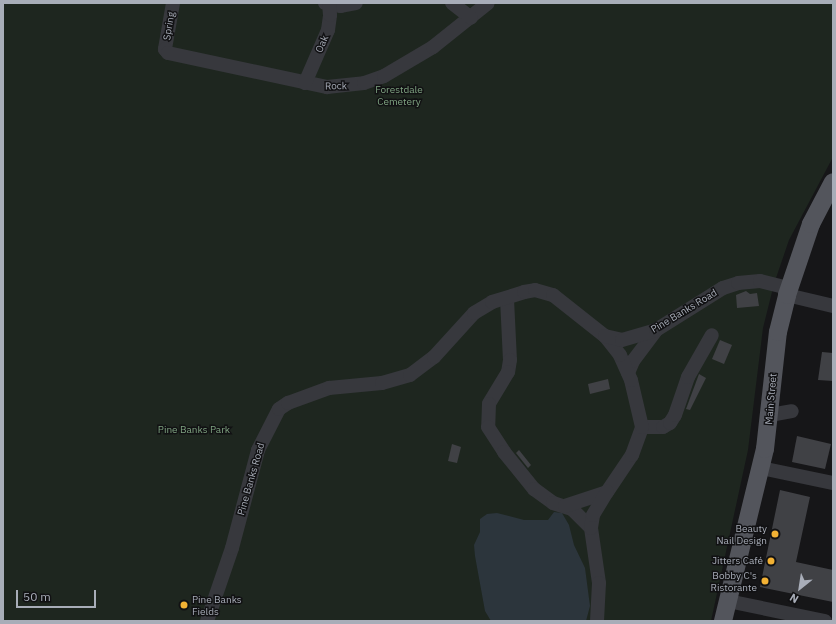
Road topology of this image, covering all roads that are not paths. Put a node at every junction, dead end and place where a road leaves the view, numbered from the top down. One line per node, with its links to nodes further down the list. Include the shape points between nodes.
1 (173, 3): 7 (street, Spring)
2 (356, 3): 5 (street, via 341,6)
3 (452, 3): 6 (street)
4 (488, 3): 6 (street, Rock)
5 (327, 4): 8 (street, Oak, via 328,30)
6 (471, 18): 8 (street, Rock, via 433,47 384,76 347,86 327,87)
7 (165, 49): 8 (street, Rock, via 175,56 229,64)
8 (304, 83)
9 (833, 182): 10 (main road, Main Street, via 812,224)
10 (788, 292): 12 (street, Pine Banks Road); 13 (street, Pine Banks Road, via 760,281 723,288); 18 (main road, Main Street, via 778,332)
11 (507, 299): 15 (street, Pine Banks Road, via 535,290 553,295); 23 (street, via 510,360 508,372 487,411 488,427 504,452 534,489 554,503); 26 (street, Pine Banks Road, via 492,302 474,313 434,357 410,375 382,383 328,388 307,394 279,409 258,450 232,548)
12 (833, 306)
13 (656, 330): 15 (street, Pine Banks Road, via 622,340); 16 (street, via 632,361)
14 (712, 335): 19 (street, via 688,377 670,423 663,427)
15 (605, 336): 16 (street, via 620,355)
16 (628, 373): 19 (street)
17 (792, 411): 18 (street)
18 (770, 414): 20 (main road, Main Street)
19 (642, 427): 22 (street, via 630,460)
20 (761, 468): 21 (street); 25 (main road, Main Street)
21 (833, 483)
22 (607, 492): 23 (street); 24 (street, via 593,515)
23 (565, 506): 24 (street, via 579,515)
24 (591, 528): 27 (street, via 599,583)
25 (728, 601): 28 (main road, Main Street); 29 (street)
26 (207, 621)
27 (597, 621)
28 (723, 621)
29 (825, 621)

